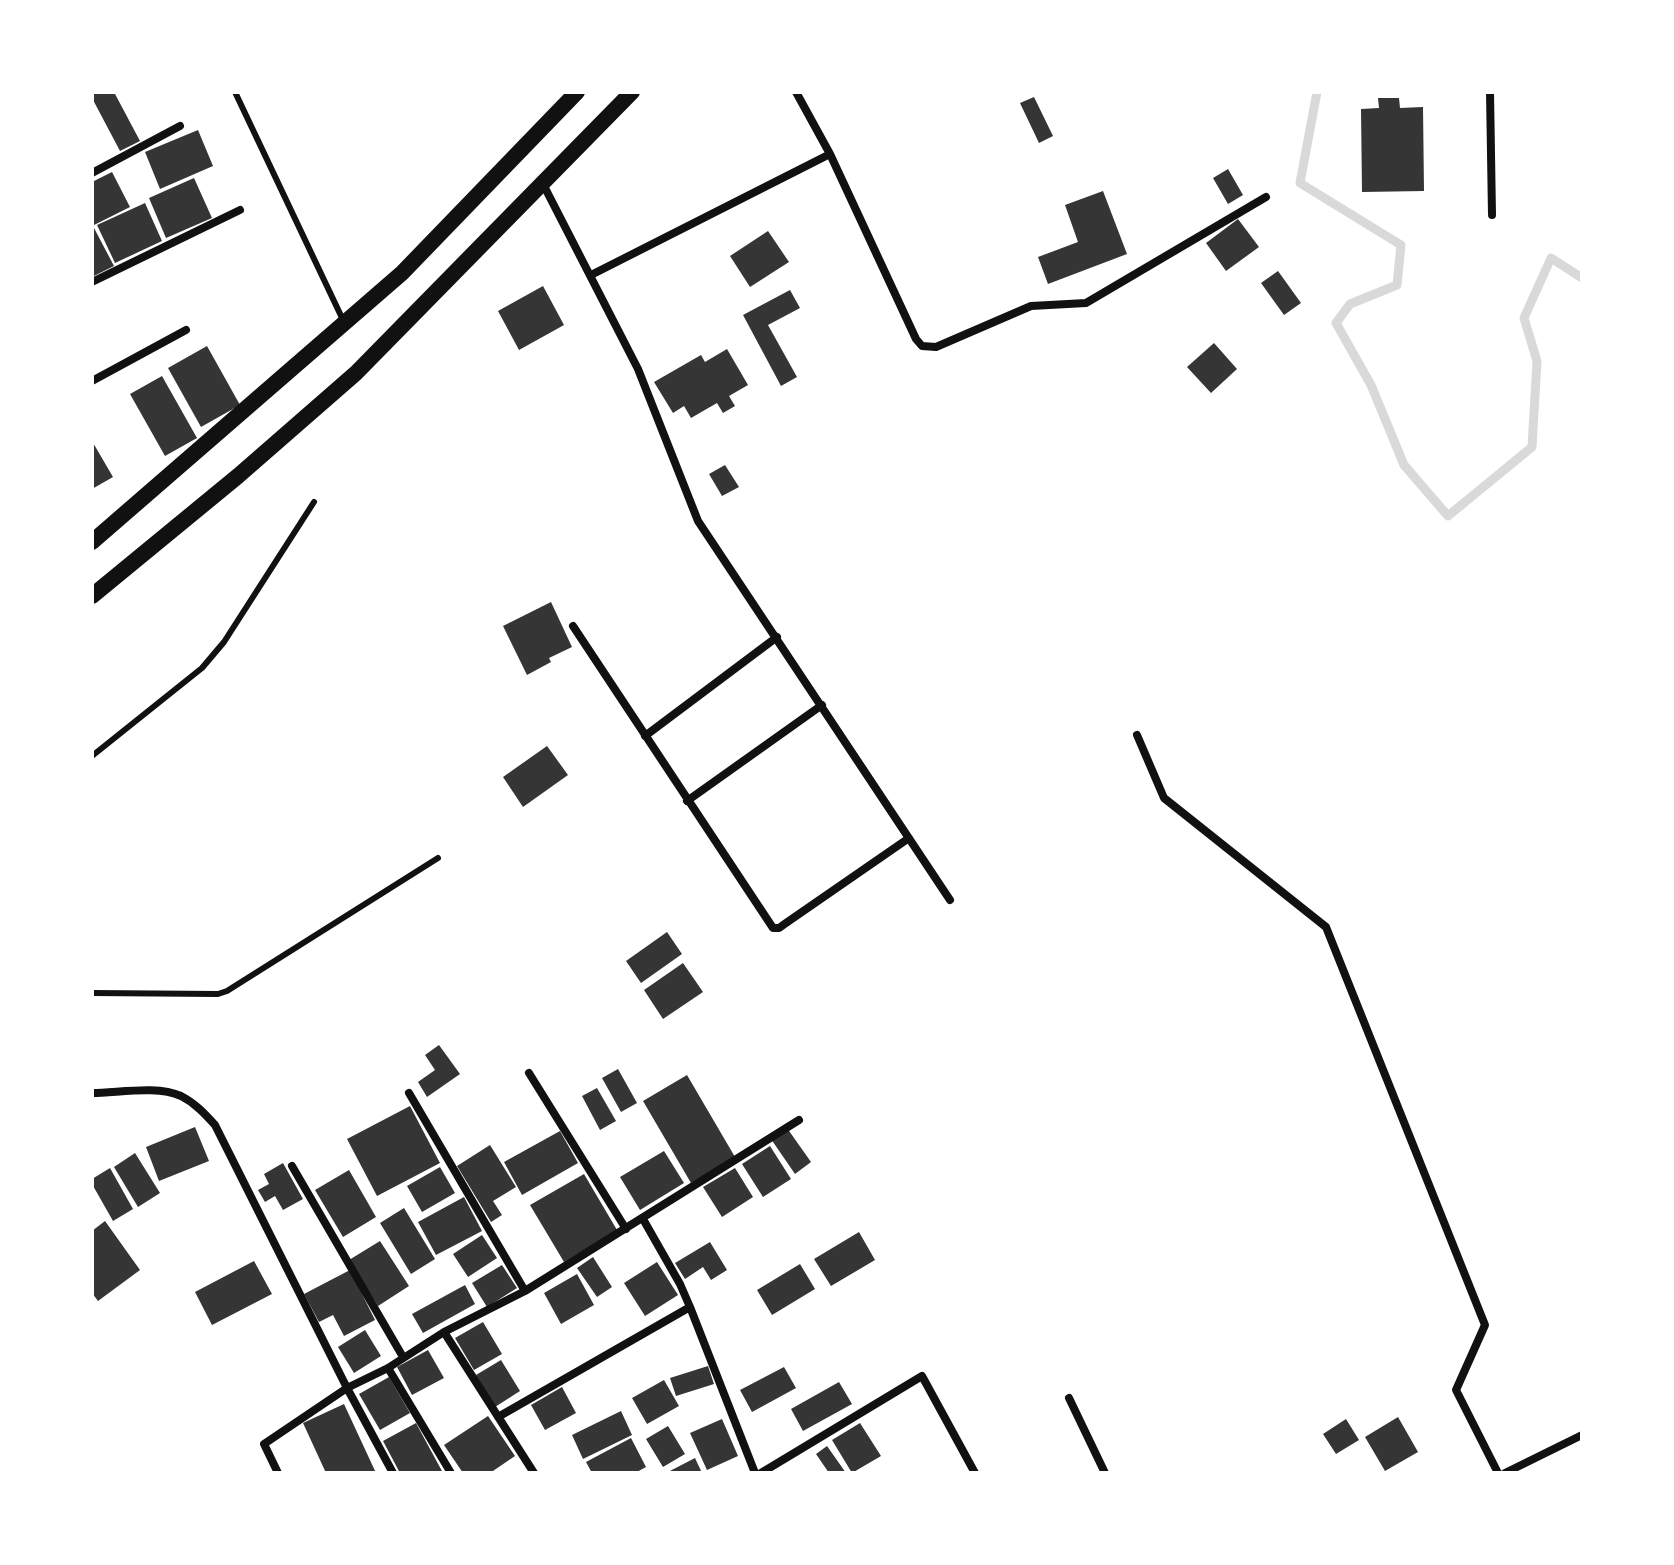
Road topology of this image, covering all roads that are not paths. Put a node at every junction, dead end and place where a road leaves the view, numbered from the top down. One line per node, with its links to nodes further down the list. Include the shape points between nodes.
1 (235, 92): 15 (lane)
2 (577, 92): 15 (main road, via 402,273)
3 (632, 92): 9 (main road)
4 (796, 92): 7 (street)
5 (1490, 92): 12 (street)
6 (180, 126): 8 (street)
7 (830, 154): 10 (street, via 916,339 928,348 1031,306 1086,303); 13 (street)
8 (92, 173)
9 (543, 184): 13 (street); 20 (main road, via 356,373)
10 (1266, 197)
11 (240, 210): 14 (street)
12 (1492, 215)
13 (591, 275): 22 (street, via 638,369 698,521)
14 (92, 282)
15 (345, 324): 19 (main road)
16 (186, 330): 17 (street)
17 (92, 381)
18 (314, 502): 26 (lane, via 202,668)
19 (92, 542)
20 (92, 596)
21 (573, 626): 25 (street)
22 (777, 637): 23 (street); 25 (street)
23 (822, 705): 27 (street); 28 (street)
24 (1137, 735): 56 (street, via 1164,798 1326,927 1485,1325 1456,1390)
25 (645, 736): 27 (street)
26 (92, 756)
27 (687, 801): 28 (street, via 773,928)
28 (909, 838): 30 (street)
29 (438, 858): 31 (lane, via 227,991)
30 (950, 900)
31 (92, 993)
32 (529, 1073): 38 (street)
33 (92, 1093): 44 (street, via 179,1095 215,1125)
34 (409, 1093): 39 (street)
35 (799, 1120): 37 (street)
36 (292, 1166): 42 (street)
37 (643, 1219): 38 (street); 40 (street)
38 (626, 1229): 39 (street)
39 (525, 1291): 41 (street)
40 (690, 1307): 46 (street); 52 (street)
41 (444, 1332): 42 (street); 46 (street)
42 (403, 1357): 43 (street)
43 (388, 1368): 44 (street); 50 (street)
44 (347, 1388): 48 (street, via 264,1444); 49 (street)
45 (1069, 1398): 55 (street)
46 (498, 1417): 51 (street)
47 (1582, 1435): 57 (street)
48 (278, 1473)
49 (393, 1473)
50 (451, 1473)
51 (534, 1473)
52 (755, 1473)
53 (761, 1473): 54 (street, via 922,1376)
54 (975, 1473)
55 (1105, 1473)
56 (1498, 1473)
57 (1505, 1473)

